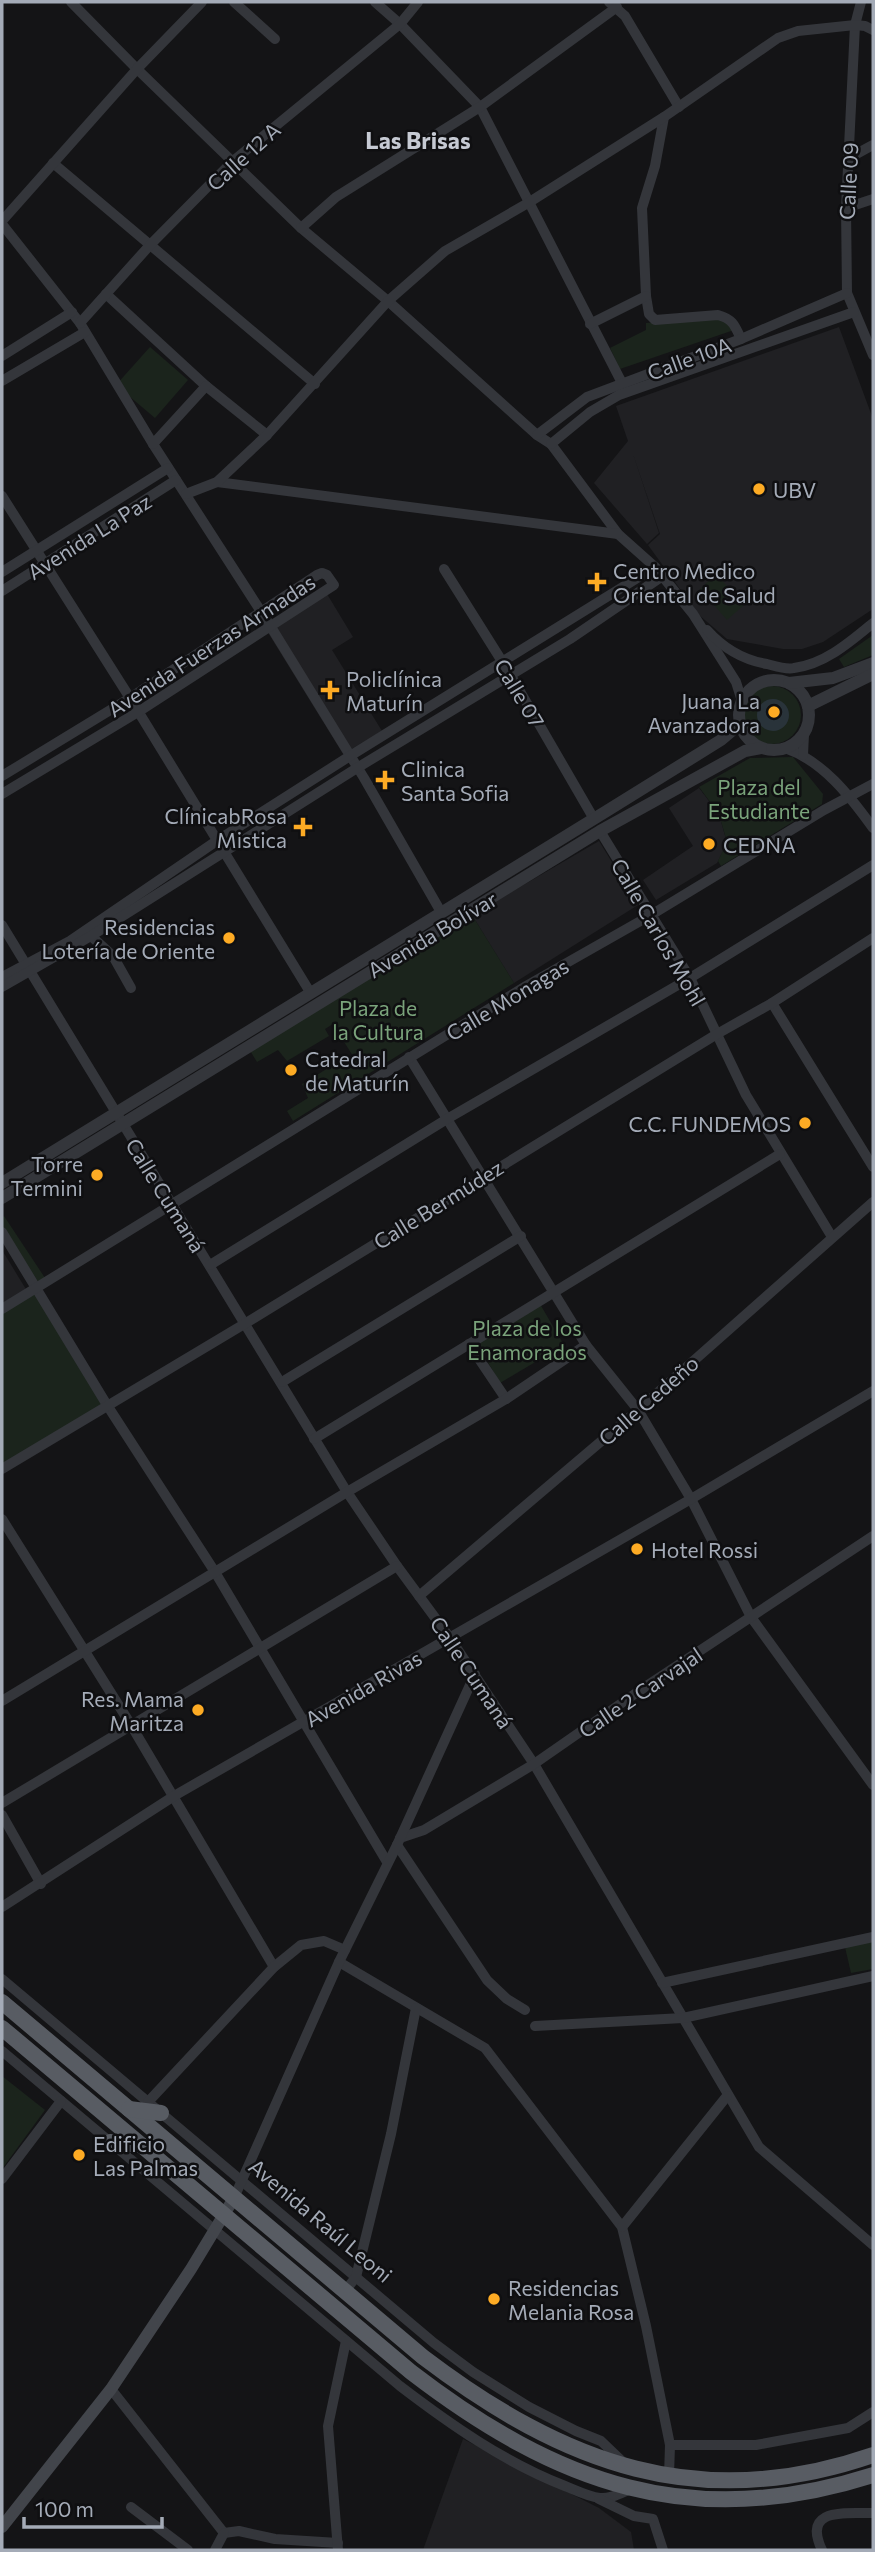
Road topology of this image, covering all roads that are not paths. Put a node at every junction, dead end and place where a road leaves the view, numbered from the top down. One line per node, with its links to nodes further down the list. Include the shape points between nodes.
1 (71, 2): 12 (street)
2 (202, 2): 12 (street)
3 (234, 2): 11 (street)
4 (375, 2): 8 (street)
5 (418, 2): 8 (street, Calle 12 A)
6 (860, 2): 9 (street, Calle 09)
7 (613, 4): 13 (street); 14 (street, via 633,28)
8 (400, 24): 13 (street); 18 (street, Calle 12 A)
9 (855, 25): 10 (street); 14 (street, via 797,31 778,38); 17 (street, Calle 09)
10 (873, 30)
11 (275, 39)
12 (136, 69): 18 (street); 19 (street)
13 (480, 107): 21 (street); 24 (street, via 349,188)
14 (680, 107): 15 (street)
15 (664, 117): 21 (street); 28 (street, via 642,208)
16 (873, 145): 17 (street)
17 (849, 158): 22 (street, Calle 09)
18 (233, 161): 24 (street); 25 (street, Calle 12 A)
19 (53, 163): 23 (street); 25 (street)
20 (873, 199): 22 (street)
21 (528, 203): 29 (street, via 445,250); 32 (street)
22 (846, 208): 26 (street, Calle 09)
23 (2, 223): 30 (street)
24 (301, 228): 29 (street)
25 (150, 245): 27 (street, Calle 12 A); 39 (street)
26 (847, 293): 31 (street, Calle 09); 34 (street, Calle 10A)
27 (106, 294): 33 (street, Calle 12 A); 40 (street)
28 (646, 296): 32 (street); 34 (street, via 652,318 718,315 733,322)
29 (388, 301): 39 (street); 42 (street)
30 (72, 312): 33 (street); 36 (street)
31 (854, 312): 35 (street, Calle 09); 44 (street, Calle 10A, via 619,396 590,412)
32 (590, 324): 38 (street)
33 (83, 328): 37 (street, Calle 12 A); 43 (street)
34 (741, 339): 38 (street, Calle 10A)
35 (873, 355)
36 (2, 356)
37 (2, 381)
38 (622, 383): 42 (street, Calle 10A, via 587,397)
39 (315, 384): 41 (street)
40 (206, 386): 41 (street); 43 (street)
41 (267, 435): 47 (street)
42 (537, 435): 44 (street)
43 (153, 444): 45 (street)
44 (551, 444): 50 (street)
45 (168, 467): 46 (street); 51 (street, Avenida La Paz)
46 (176, 480): 48 (street); 52 (street, Avenida La Paz)
47 (217, 482): 48 (street); 50 (street)
48 (186, 494): 58 (street)
49 (2, 496): 51 (street)
50 (618, 534): 53 (street)
51 (35, 551): 52 (street); 55 (street, Avenida La Paz)
52 (44, 565): 57 (street, Avenida La Paz); 67 (street)
53 (655, 567): 56 (street); 62 (street)
54 (444, 569): 62 (street, Calle 07)
55 (2, 572)
56 (661, 577): 59 (street); 64 (street)
57 (2, 591)
58 (261, 612): 61 (street); 61 (street, Avenida Fuerzas Armadas, via 322,573 334,585); 67 (street, Avenida Fuerzas Armadas)
59 (693, 614): 60 (street, via 733,653 752,662 793,669 825,658); 68 (street, via 736,682)
60 (873, 623)
61 (271, 627): 70 (street, Avenida Fuerzas Armadas); 76 (street)
62 (503, 663): 64 (street, Calle 07); 76 (street)
63 (873, 663): 66 (street, via 833,678)
64 (510, 674): 77 (street); 82 (street, Calle 07)
65 (873, 674): 69 (street)
66 (789, 683): 68 (street, via 767,681); 69 (street)
67 (130, 698): 70 (street); 78 (street, Avenida Fuerzas Armadas)
68 (742, 701): 71 (street)
69 (808, 706): 72 (street)
70 (138, 712): 80 (street, Avenida Fuerzas Armadas); 85 (street)
71 (740, 724): 73 (street); 82 (street, Avenida Bolívar)
72 (804, 734): 74 (street); 75 (street)
73 (761, 748): 74 (street); 84 (street, Avenida Bolívar, via 745,751)
74 (785, 748): 75 (street)
75 (803, 755): 81 (street)
76 (350, 756): 77 (street); 85 (street)
77 (357, 768): 86 (street); 88 (street)
78 (2, 776)
79 (873, 784): 81 (street, Calle Monagas)
80 (2, 794)
81 (850, 796): 83 (street); 89 (street, Calle Monagas)
82 (594, 819): 88 (street, Avenida Bolívar)
83 (873, 828)
84 (600, 831): 89 (street, Calle Carlos Mohl); 102 (street, Avenida Bolívar)
85 (218, 840): 86 (street); 93 (street)
86 (225, 852): 91 (street); 98 (street)
87 (873, 865): 95 (street)
88 (441, 912): 98 (street, Avenida Bolívar)
89 (651, 915): 95 (street, Calle Carlos Mohl); 101 (street, Calle Monagas)
90 (2, 925): 93 (street, Calle Cumaná)
91 (91, 936): 93 (street); 97 (street, via 113,956)
92 (873, 938): 99 (street, Calle Bermúdez)
93 (28, 967): 94 (street); 96 (street); 102 (street, Calle Cumaná)
94 (2, 976)
95 (690, 978): 100 (street, Calle Carlos Mohl); 103 (street)
96 (2, 987)
97 (131, 988)
98 (310, 992): 102 (street, Avenida Bolívar)
99 (772, 1003): 100 (street, Calle Bermúdez); 105 (street)
100 (717, 1034): 104 (street, Calle Carlos Mohl); 106 (street, Calle Bermúdez)
101 (409, 1057): 103 (street); 110 (street, Calle Monagas)
102 (118, 1119): 107 (street, Avenida Bolívar); 108 (street, Avenida Bolívar); 110 (street, Calle Cumaná)
103 (447, 1119): 106 (street); 114 (street)
104 (780, 1154): 113 (street, Calle Carlos Mohl); 116 (street)
105 (873, 1167)
106 (483, 1177): 112 (street); 118 (street, Calle Bermúdez)
107 (2, 1183)
108 (2, 1198)
109 (873, 1202): 113 (street, Calle Cedeño)
110 (172, 1204): 114 (street, Calle Cumaná); 115 (street, Calle Monagas)
111 (2, 1232): 115 (street)
112 (521, 1236): 116 (street); 121 (street)
113 (832, 1237): 125 (street, Calle Cedeño)
114 (210, 1265): 118 (street, Calle Cumaná)
115 (37, 1287): 117 (street, Calle Monagas); 124 (street)
116 (553, 1292): 119 (street); 120 (street)
117 (2, 1309)
118 (246, 1323): 121 (street, Calle Cumaná); 124 (street, Calle Bermúdez)
119 (469, 1344): 123 (street); 126 (street)
120 (586, 1345): 123 (street); 125 (street)
121 (282, 1382): 126 (street, Calle Cumaná)
122 (873, 1391): 129 (street, Avenida Rivas)
123 (506, 1399): 128 (street)
124 (107, 1405): 127 (street, Calle Bermúdez); 133 (street)
125 (638, 1410): 129 (street); 134 (street, Calle Cedeño)
126 (314, 1439): 128 (street, Calle Cumaná)
127 (2, 1469)
128 (347, 1492): 132 (street, Calle Cumaná); 133 (street)
129 (691, 1499): 135 (street); 136 (street, Avenida Rivas)
130 (2, 1519): 138 (street)
131 (873, 1536): 135 (street, Calle 2 Carvajal)
132 (397, 1566): 134 (street, Calle Cumaná); 137 (street)
133 (215, 1572): 137 (street); 138 (street)
134 (419, 1596): 136 (street, Calle Cumaná)
135 (751, 1618): 143 (street, Calle 2 Carvajal); 144 (street)
136 (450, 1637): 139 (street, Calle Cumaná); 141 (street, Avenida Rivas)
137 (260, 1647): 141 (street); 142 (street)
138 (83, 1650): 140 (street); 142 (street)
139 (475, 1674): 143 (street, Calle Cumaná); 148 (street)
140 (2, 1701)
141 (306, 1722): 145 (street, Avenida Rivas); 149 (street)
142 (131, 1725): 145 (street); 146 (street)
143 (534, 1764): 148 (street, Calle 2 Carvajal); 158 (street, Calle Cumaná)
144 (873, 1785)
145 (174, 1796): 150 (street, Avenida Rivas); 155 (street)
146 (2, 1803)
147 (2, 1815): 150 (street)
148 (398, 1842): 149 (street); 161 (street, via 487,1980)
149 (387, 1862): 153 (street)
150 (41, 1884): 151 (street, Avenida Rivas)
151 (2, 1907)
152 (873, 1937): 158 (street)
153 (345, 1950): 154 (street); 155 (street, via 324,1941 301,1945)
154 (339, 1962): 160 (street); 174 (street)
155 (274, 1967): 168 (street)
156 (873, 1976): 162 (street)
157 (2, 1979): 168 (street, Avenida Raúl Leoni)
158 (662, 1983): 162 (street, Calle Cumaná)
159 (2, 2002): 169 (highway, Avenida Raúl Leoni)
160 (416, 2007): 177 (street, via 485,2048); 180 (street)
161 (525, 2010)
162 (683, 2018): 163 (street); 166 (street, Calle Cumaná)
163 (536, 2026)
164 (2, 2028): 172 (highway)
165 (2, 2051): 167 (street)
166 (727, 2096): 177 (street); 179 (street, Calle Cumaná, via 759,2147)
167 (61, 2101): 171 (street); 173 (street)
168 (148, 2102): 170 (street, Avenida Raúl Leoni)
169 (128, 2109): 170 (highway); 175 (highway, Avenida Raúl Leoni)
170 (162, 2113): 174 (street, Avenida Raúl Leoni)
171 (110, 2142): 172 (highway); 178 (street)
172 (141, 2145): 176 (highway)
173 (2, 2179)
174 (242, 2181): 175 (street); 180 (street, Avenida Raúl Leoni)
175 (234, 2198): 176 (main road); 181 (highway, Avenida Raúl Leoni)
176 (225, 2215): 178 (main road); 190 (highway, via 456,2406 538,2455)
177 (622, 2227): 185 (street)
178 (215, 2231): 182 (street); 183 (main road)
179 (873, 2245)
180 (356, 2277): 181 (street); 187 (street, Avenida Raúl Leoni, via 473,2372 546,2417 601,2441)
181 (345, 2291): 187 (highway, Avenida Raúl Leoni, via 423,2357 489,2404 558,2442)
182 (346, 2341): 191 (street, via 469,2435 530,2471); 196 (street, via 328,2426)
183 (111, 2389): 194 (main road); 195 (street)
184 (873, 2412): 185 (street, via 848,2428 756,2445)
185 (670, 2445): 189 (street)
186 (873, 2455): 189 (highway, Avenida Raúl Leoni, via 772,2479)
187 (628, 2468): 189 (highway, Avenida Raúl Leoni)
188 (873, 2475): 190 (highway, via 774,2499 700,2498)
189 (669, 2476)
190 (631, 2488): 191 (street)
191 (598, 2498): 199 (street, via 634,2516 653,2519)
192 (131, 2507): 197 (street)
193 (873, 2513): 200 (street, via 826,2516 817,2530)
194 (2, 2527)
195 (224, 2533): 196 (street, via 239,2531); 198 (street)
196 (338, 2547)
197 (188, 2550)
198 (215, 2550)
199 (663, 2550)
200 (822, 2550)

